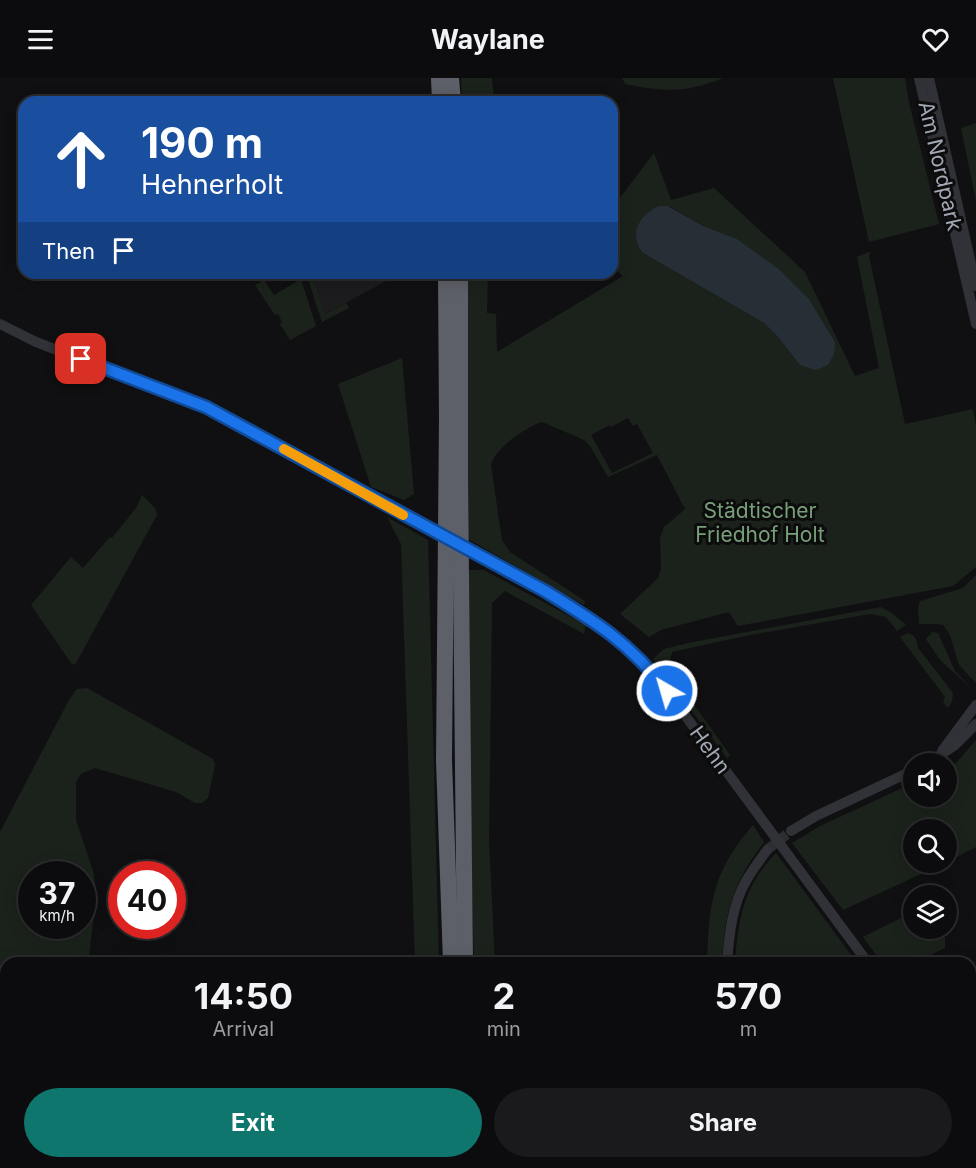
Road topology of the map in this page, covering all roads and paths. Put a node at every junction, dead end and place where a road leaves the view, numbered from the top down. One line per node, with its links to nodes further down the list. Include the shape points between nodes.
1 (439, 78): 5 (highway)
2 (452, 78): 6 (highway)
3 (919, 78): 11 (street, Am Nordpark)
4 (929, 78): 9 (street, Am Nordpark)
5 (440, 96)
6 (453, 96)
7 (446, 279): 19 (highway, via 444,760)
8 (460, 279): 20 (highway)
9 (976, 286)
10 (0, 324): 22 (street, Hehn, bridge, via 36,342 206,407 594,620 642,660 667,691)
11 (976, 324)
12 (976, 705): 14 (street)
13 (976, 724): 15 (street)
14 (941, 753)
15 (944, 753)
16 (903, 775): 17 (street)
17 (791, 831)
18 (767, 850): 21 (street, via 744,883 735,908)
19 (451, 957)
20 (465, 957)
21 (728, 957)
22 (864, 957)

